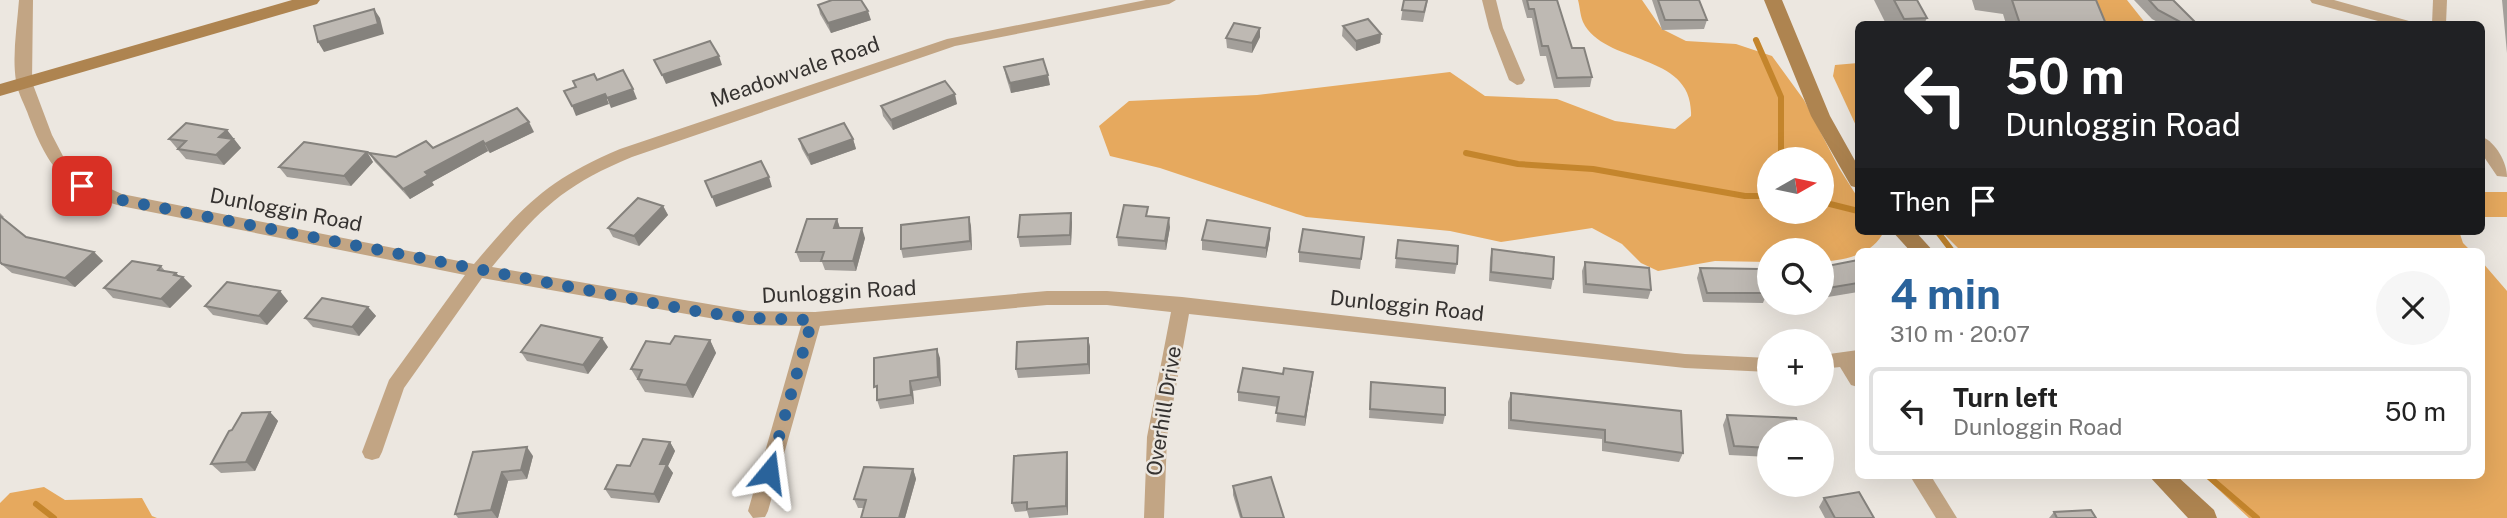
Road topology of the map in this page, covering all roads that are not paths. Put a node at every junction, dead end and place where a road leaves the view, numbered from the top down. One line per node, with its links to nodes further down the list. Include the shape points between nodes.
1 (26, 0): 11 (street, Dunloggin Road)
2 (311, 0): 11 (main road)
3 (1169, 0): 18 (street, Meadowvale Road, via 941,45 626,153 582,171 537,202)
4 (1489, 0): 10 (street)
5 (1773, 0): 15 (main road, via 1821,114)
6 (2317, 0): 8 (street)
7 (2440, 0): 9 (street)
8 (2393, 21)
9 (2439, 21)
10 (1517, 80)
11 (24, 83): 12 (main road); 18 (street, Dunloggin Road, via 58,163 89,191)
12 (0, 90)
13 (2485, 147): 14 (street)
14 (2503, 172)
15 (1855, 177)
16 (1906, 235): 17 (main road)
17 (1920, 248)
18 (478, 271): 20 (street, Dunloggin Road, via 700,312); 24 (street, Meadowvale Road, via 396,385)
19 (1182, 304): 20 (street, Dunloggin Road, via 1047,298); 23 (street, Dunloggin Road, via 1685,361); 28 (street, Overhill Drive, via 1154,456)
20 (812, 320): 27 (street)
21 (1852, 359): 22 (street)
22 (1834, 361)
23 (1757, 364)
24 (372, 452)
25 (1922, 479): 29 (street)
26 (2164, 479): 30 (main road)
27 (758, 511)
28 (1154, 518)
29 (1947, 518)
30 (2205, 518)

